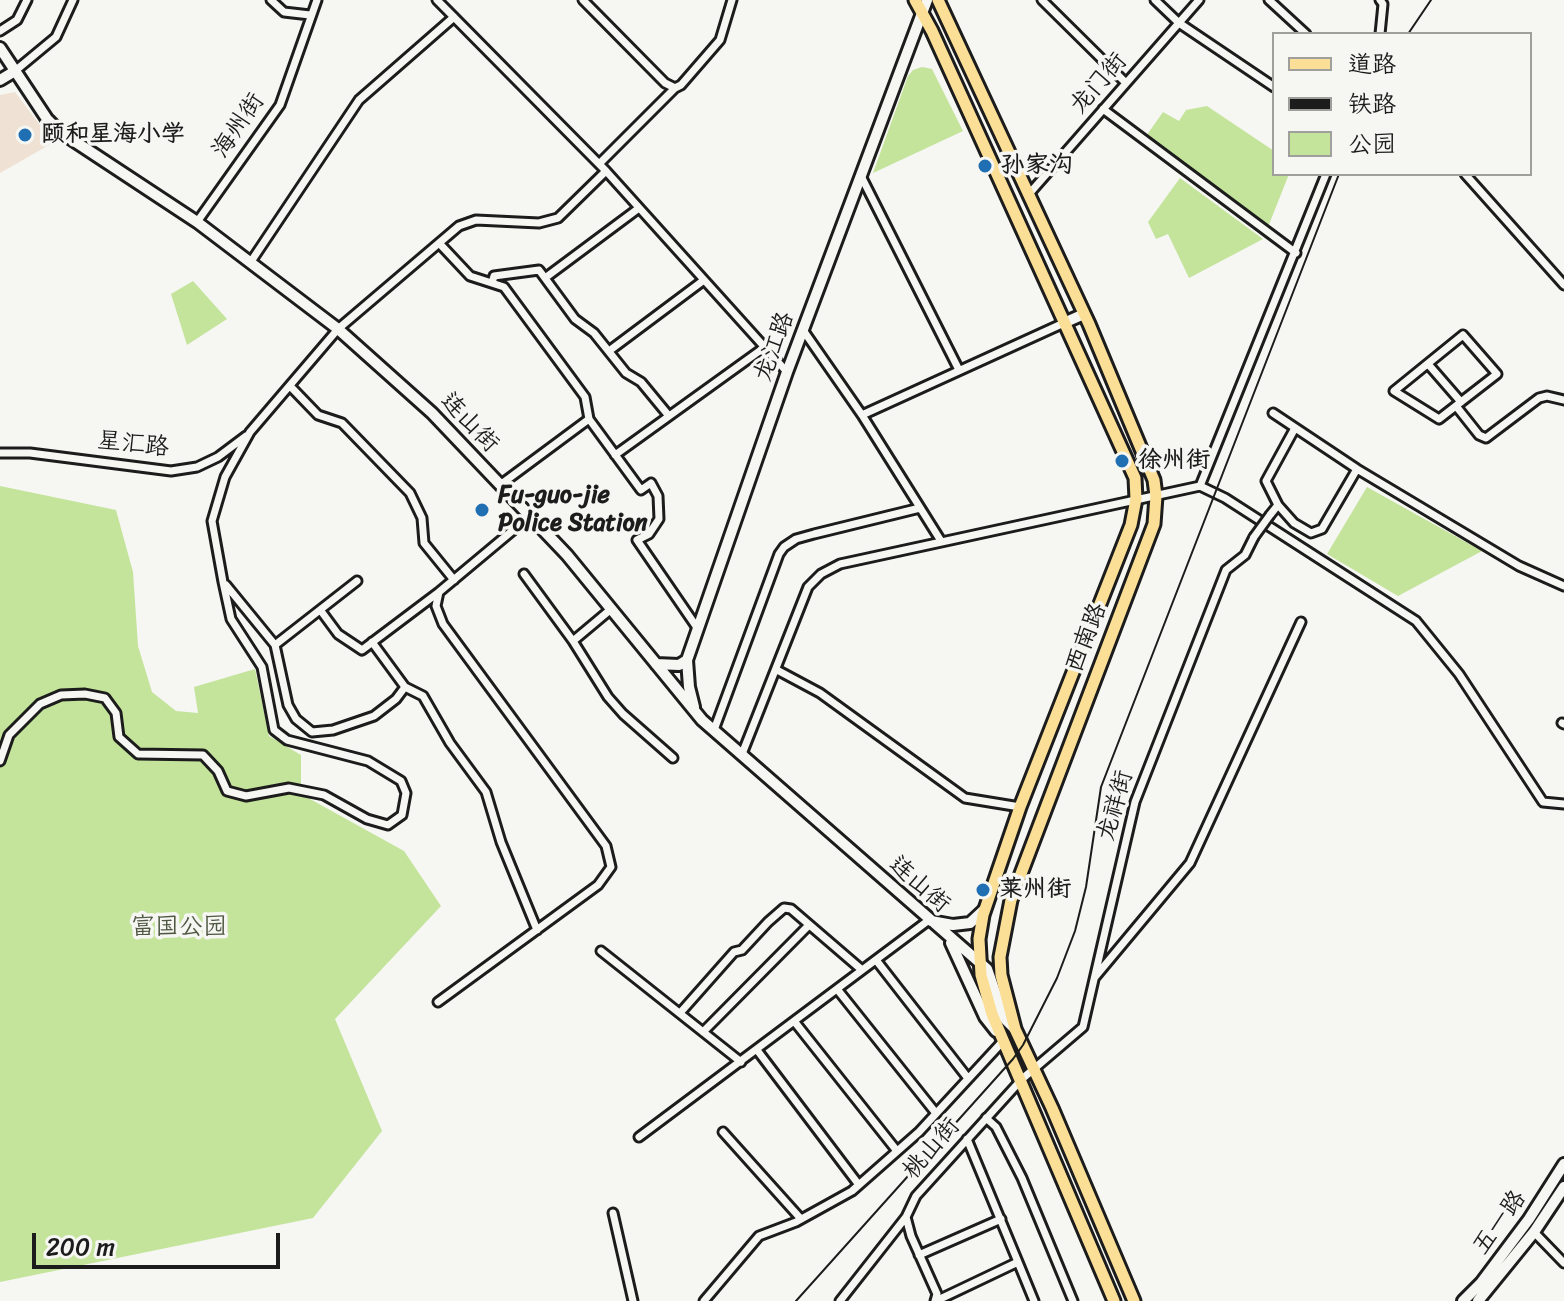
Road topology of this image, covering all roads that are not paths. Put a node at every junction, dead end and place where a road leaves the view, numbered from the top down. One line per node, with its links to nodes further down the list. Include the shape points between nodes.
1 (27, 0): 20 (street, via 17,20)
2 (73, 0): 24 (street, via 56,37)
3 (271, 0): 17 (street, via 284,12)
4 (317, 0): 38 (street, 海州街, via 280,105)
5 (437, 0): 18 (street)
6 (583, 0): 28 (street)
7 (732, 0): 28 (street, via 720,40)
8 (915, 0): 16 (main road)
9 (927, 0): 16 (street, 龙江路)
10 (938, 0): 35 (main road, 西南路)
11 (1042, 0): 26 (street)
12 (1155, 0): 19 (street)
13 (1199, 0): 19 (street, 龙门街)
14 (1269, 0): 21 (street)
15 (1380, 0): 22 (street)
16 (922, 13): 32 (street, 龙江路); 36 (main road)
17 (310, 15)
18 (454, 17): 30 (street); 41 (street, via 359,100)
19 (1179, 23): 26 (street, 龙门街); 27 (street)
20 (0, 31)
21 (1304, 32)
22 (1380, 32)
23 (0, 48): 24 (street, 连山街)
24 (15, 71): 25 (street); 38 (street, 连山街, via 59,131)
25 (0, 80)
26 (1126, 83): 29 (street, 龙门街)
27 (1272, 86)
28 (675, 88): 30 (street)
29 (1103, 109): 35 (street, 龙门街); 40 (street)
30 (599, 164): 31 (street)
31 (606, 171): 37 (street); 39 (street, via 558,218 539,223 476,220)
32 (860, 175): 49 (street, 龙江路); 53 (street)
33 (1325, 176): 40 (street)
34 (1467, 176): 45 (street)
35 (1030, 197): 36 (street); 46 (main road, 西南路)
36 (1013, 207): 47 (main road)
37 (639, 208): 42 (street); 43 (street)
38 (197, 222): 41 (street, 连山街)
39 (439, 243): 44 (street, via 470,276); 48 (street)
40 (1296, 253): 68 (street)
41 (250, 263): 48 (street, 连山街)
42 (545, 278): 44 (street, via 539,270 494,276); 51 (street, via 575,319)
43 (704, 280): 50 (street); 51 (street)
44 (492, 283): 61 (street, via 504,287 585,397)
45 (1564, 285)
46 (1084, 314): 47 (street); 69 (main road, 西南路, via 1154,480)
47 (1066, 322): 53 (street); 70 (main road, via 1135,478)
48 (338, 329): 55 (street); 67 (street, 连山街, via 432,413)
49 (803, 330): 54 (street, 龙江路); 59 (street)
50 (765, 347): 54 (street); 60 (street)
51 (609, 351): 60 (street)
52 (1428, 364): 57 (street); 57 (street, via 1394,391 1439,419); 57 (street, via 1463,335 1497,374)
53 (959, 370): 59 (street)
54 (787, 372): 84 (street, 龙江路)
55 (290, 386): 63 (street); 76 (street, via 318,415 342,423 410,493 422,518 424,543)
56 (1564, 400): 57 (street, via 1539,398 1486,438)
57 (1458, 404)
58 (1273, 413): 62 (street)
59 (862, 415): 72 (street)
60 (669, 416): 65 (street)
61 (589, 419): 65 (street); 67 (street)
62 (1295, 428): 66 (street); 71 (street, via 1266,481)
63 (250, 432): 64 (street, 星汇路, via 218,457 171,471); 78 (street, via 225,477 212,521)
64 (0, 453)
65 (615, 455): 84 (street, via 641,490 651,483 658,496 655,529 637,540)
66 (1357, 469): 71 (street, via 1322,529 1311,533); 79 (street, via 1519,566)
67 (500, 485): 73 (street, 连山街)
68 (1200, 486): 69 (street); 97 (street, via 1416,621 1459,674 1543,802)
69 (1156, 496): 70 (street); 113 (main road, 西南路, via 1154,524 1011,900 1000,957)
70 (1136, 499): 74 (street); 98 (main road, via 1131,525)
71 (1278, 505): 108 (street, 龙祥街, bridge, via 1245,555 1226,570 1135,802)
72 (920, 508): 74 (street); 93 (street, via 796,539 784,547)
73 (530, 516): 76 (street); 81 (street, 连山街)
74 (941, 541): 90 (street, via 840,564 821,574 808,587)
75 (524, 574): 85 (street)
76 (454, 580): 80 (street)
77 (357, 581): 82 (street)
78 (223, 582): 87 (street); 96 (street, via 231,619 262,667 274,730 287,740 368,761 401,781 406,793 402,815 388,825 324,795 289,788 246,796 227,791 203,755 138,754 119,737 116,713 105,698 85,694 61,695 40,704 9,735)
79 (1564, 586)
80 (439, 592): 86 (street); 102 (street, via 436,606 443,624 606,846 611,867 598,885)
81 (610, 610): 85 (street); 89 (street, 连山街)
82 (321, 611): 86 (street, via 338,634 362,650); 87 (street)
83 (1301, 622): 108 (street, via 1190,863)
84 (698, 629): 88 (street, 龙江路)
85 (573, 641): 95 (street, via 608,697)
86 (372, 642): 91 (street)
87 (275, 645): 91 (street, via 288,705 312,732 374,716)
88 (687, 660): 89 (street); 92 (street, 龙江路)
89 (656, 664): 92 (street, 连山街)
90 (777, 670): 94 (street); 98 (street, via 820,693 965,798)
91 (405, 687): 102 (street, via 423,696 486,792)
92 (696, 713): 93 (street, 连山街)
93 (714, 730): 94 (street, 连山街)
94 (742, 754): 100 (street, 连山街)
95 (673, 758)
96 (0, 761)
97 (1564, 804)
98 (1020, 807): 99 (main road)
99 (984, 909): 100 (street, via 970,923); 106 (main road)
100 (929, 920): 103 (street, 连山街); 105 (street)
101 (809, 925): 107 (street); 111 (street, via 784,908 734,952); 114 (street)
102 (537, 930): 110 (street)
103 (946, 934): 106 (street, 连山街); 115 (street, via 985,1017)
104 (601, 951): 111 (street)
105 (876, 960): 107 (street); 119 (street)
106 (979, 961): 113 (street, via 991,976 1004,1018); 115 (main road)
107 (862, 970): 109 (street)
108 (1094, 979): 118 (street, 龙祥街, via 1083,1027)
109 (837, 989): 112 (street); 121 (street)
110 (438, 1002)
111 (680, 1013): 114 (street)
112 (794, 1021): 116 (street); 126 (street)
113 (1015, 1029): 118 (main road, 西南路)
114 (703, 1032): 117 (street)
115 (1004, 1040): 119 (street); 120 (main road)
116 (757, 1050): 117 (street); 128 (street)
117 (741, 1062): 124 (street)
118 (1033, 1068): 120 (street, 龙祥街); 145 (main road, 西南路)
119 (967, 1077): 121 (street)
120 (1022, 1079): 122 (street, 桃山街); 144 (main road)
121 (935, 1112): 126 (street)
122 (986, 1118): 125 (street, 桃山街); 143 (street, via 1022,1178)
123 (723, 1132): 132 (street)
124 (639, 1137)
125 (967, 1139): 131 (street, 桃山街, via 916,1196); 133 (street)
126 (897, 1151): 128 (street)
127 (1564, 1164): 146 (street, 五一路, via 1529,1219)
128 (859, 1185): 132 (street)
129 (1564, 1187): 134 (street, 五一路)
130 (613, 1213): 138 (street)
131 (906, 1217): 135 (street, 桃山街); 140 (street)
132 (801, 1219): 139 (street, via 759,1236)
133 (1001, 1219): 135 (street); 136 (street)
134 (1534, 1232): 137 (street); 147 (street, 五一路)
135 (919, 1255): 141 (street, 桃山街, via 937,1294)
136 (1018, 1262): 141 (street); 142 (street)
137 (1564, 1263)
138 (633, 1301)
139 (704, 1301)
140 (840, 1301)
141 (935, 1301)
142 (1034, 1301)
143 (1073, 1301)
144 (1114, 1301)
145 (1134, 1301)
146 (1463, 1301)
147 (1478, 1301)

